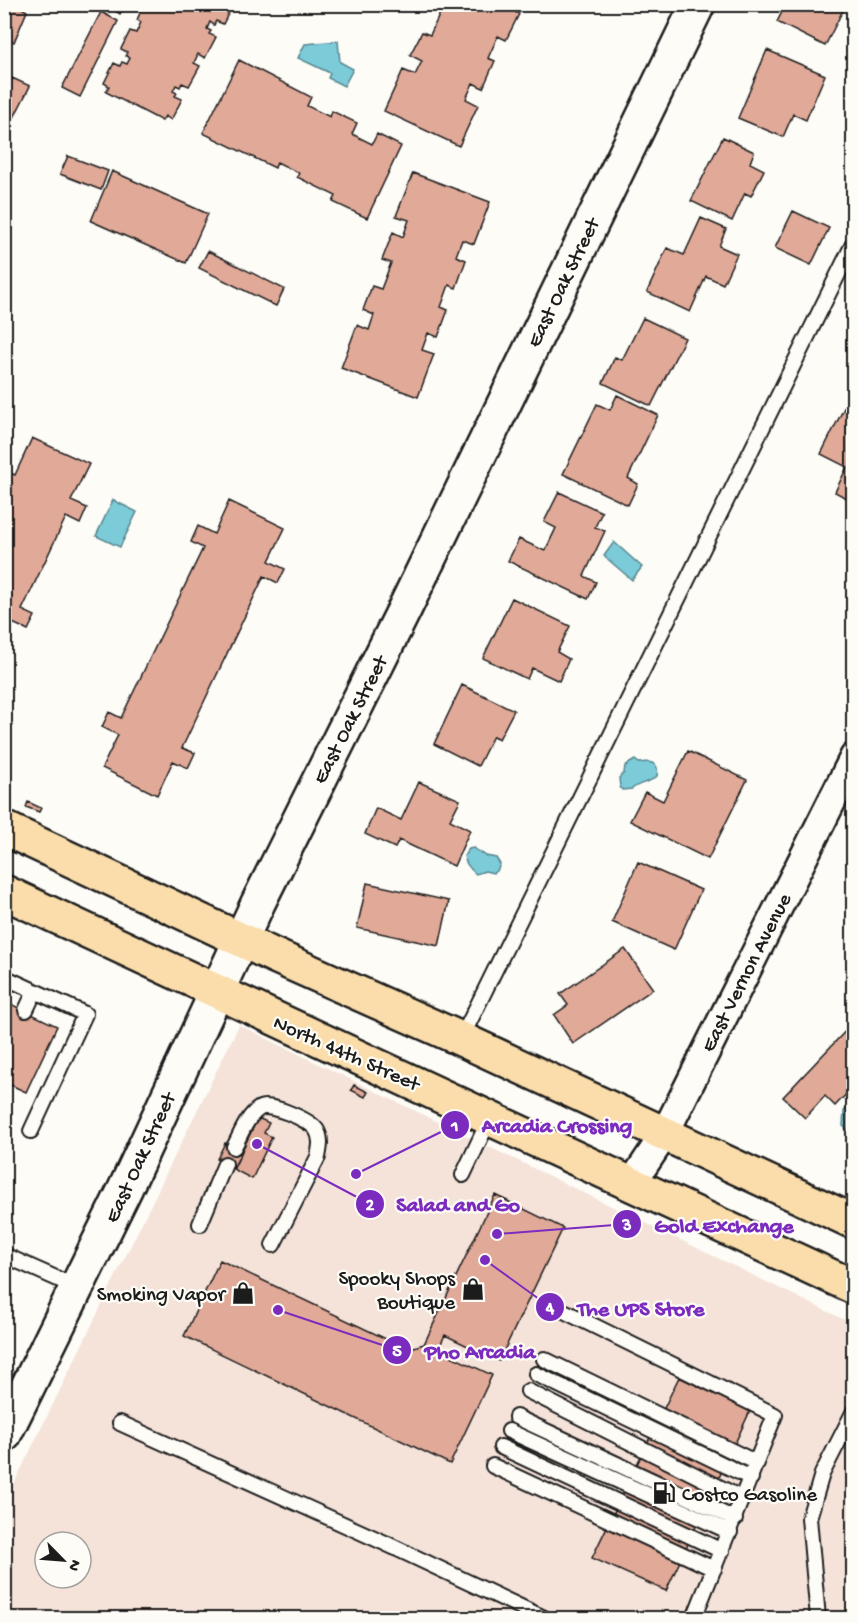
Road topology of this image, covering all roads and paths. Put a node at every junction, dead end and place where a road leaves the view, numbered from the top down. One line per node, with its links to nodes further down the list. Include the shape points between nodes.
1 (698, 4): 6 (street, East Oak Street)
2 (854, 242): 11 (lane)
3 (854, 757): 14 (street, East Vernon Avenue)
4 (4, 828): 6 (main road)
5 (4, 892): 9 (main road, North 44th Street)
6 (241, 940): 9 (street, East Oak Street); 11 (main road)
7 (4, 977): 8 (lane)
8 (35, 991): 10 (lane); 13 (lane, via 85,1014)
9 (216, 993): 12 (main road, North 44th Street); 23 (street, East Oak Street)
10 (26, 1010)
11 (461, 1039): 14 (main road)
12 (490, 1118): 17 (lane); 18 (main road, North 44th Street)
13 (31, 1131)
14 (664, 1135): 18 (street, East Vernon Avenue); 19 (main road)
15 (234, 1147): 21 (lane, via 251,1114 263,1106 289,1113 316,1128 321,1142 318,1157)
16 (225, 1164): 20 (lane)
17 (463, 1175)
18 (632, 1184): 24 (main road, North 44th Street)
19 (854, 1222)
20 (200, 1224)
21 (273, 1245)
22 (4, 1255): 23 (lane)
23 (76, 1287): 33 (street, East Oak Street)
24 (854, 1287)
25 (566, 1312): 35 (lane, via 775,1415)
26 (544, 1359): 35 (lane)
27 (536, 1374): 37 (lane)
28 (528, 1391): 38 (lane)
29 (854, 1410): 44 (lane, via 822,1474 809,1518)
30 (516, 1417): 39 (lane)
31 (120, 1423): 42 (lane)
32 (509, 1431): 39 (lane)
33 (4, 1435)
34 (501, 1447): 40 (lane)
35 (757, 1463): 37 (lane)
36 (493, 1466): 41 (lane)
37 (751, 1478): 38 (lane)
38 (743, 1498): 39 (lane)
39 (732, 1525): 40 (lane)
40 (722, 1551): 41 (lane)
41 (714, 1569): 43 (lane)
42 (544, 1618)
43 (694, 1618)
44 (818, 1618)

